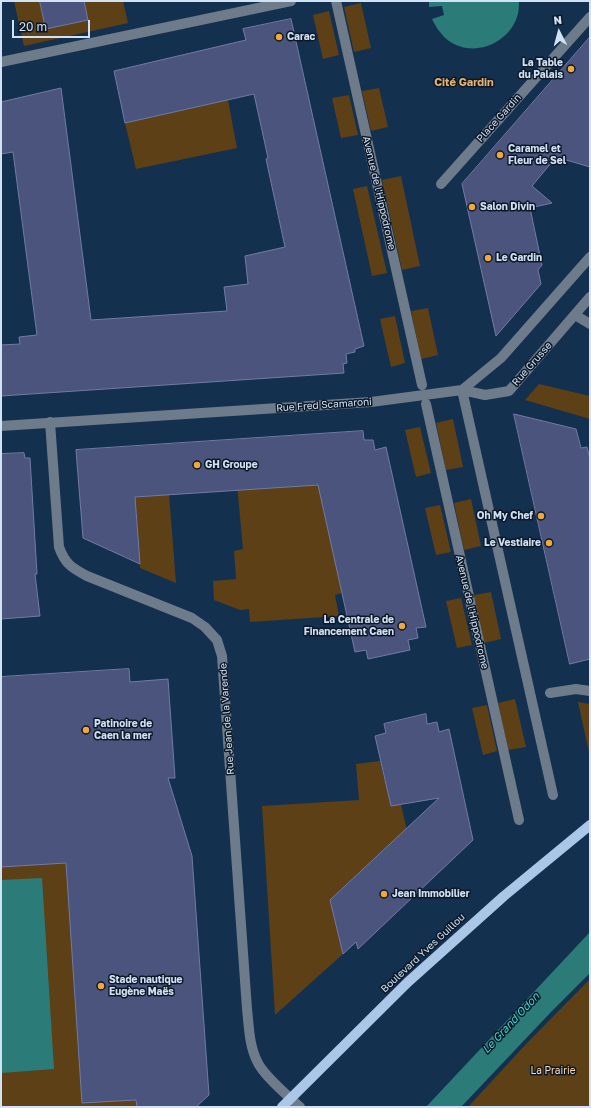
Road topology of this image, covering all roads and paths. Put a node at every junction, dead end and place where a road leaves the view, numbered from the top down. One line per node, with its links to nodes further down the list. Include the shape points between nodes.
1 (291, 1): 4 (street)
2 (336, 1): 10 (street, Avenue de l'Hippodrome)
3 (590, 17): 5 (street, Place Gardin)
4 (1, 62)
5 (441, 184)
6 (590, 256): 11 (street, via 501,358)
7 (590, 297): 8 (street, Rue Grusse)
8 (575, 314): 9 (street); 11 (street, Rue Grusse, via 509,391 485,395)
9 (590, 324)
10 (422, 385)
11 (462, 390): 13 (street, Rue Fred Scamaroni, via 371,402); 17 (street)
12 (426, 404): 18 (street, Avenue de l'Hippodrome)
13 (50, 422): 14 (street, Rue Fred Scamaroni); 20 (street, Rue Jean de la Varende, via 59,547 63,558 72,568 87,576 192,618 217,640 224,672 247,1009 252,1044 257,1062)
14 (1, 426)
15 (590, 691): 16 (street)
16 (550, 693)
17 (552, 795)
18 (519, 820)
19 (590, 825): 20 (main road, Boulevard Yves Guillou, via 504,896 408,982)
20 (290, 1099): 21 (main road, Boulevard Yves Guillou); 22 (street, Rue Jean de la Varende)
21 (282, 1107)
22 (300, 1107)

